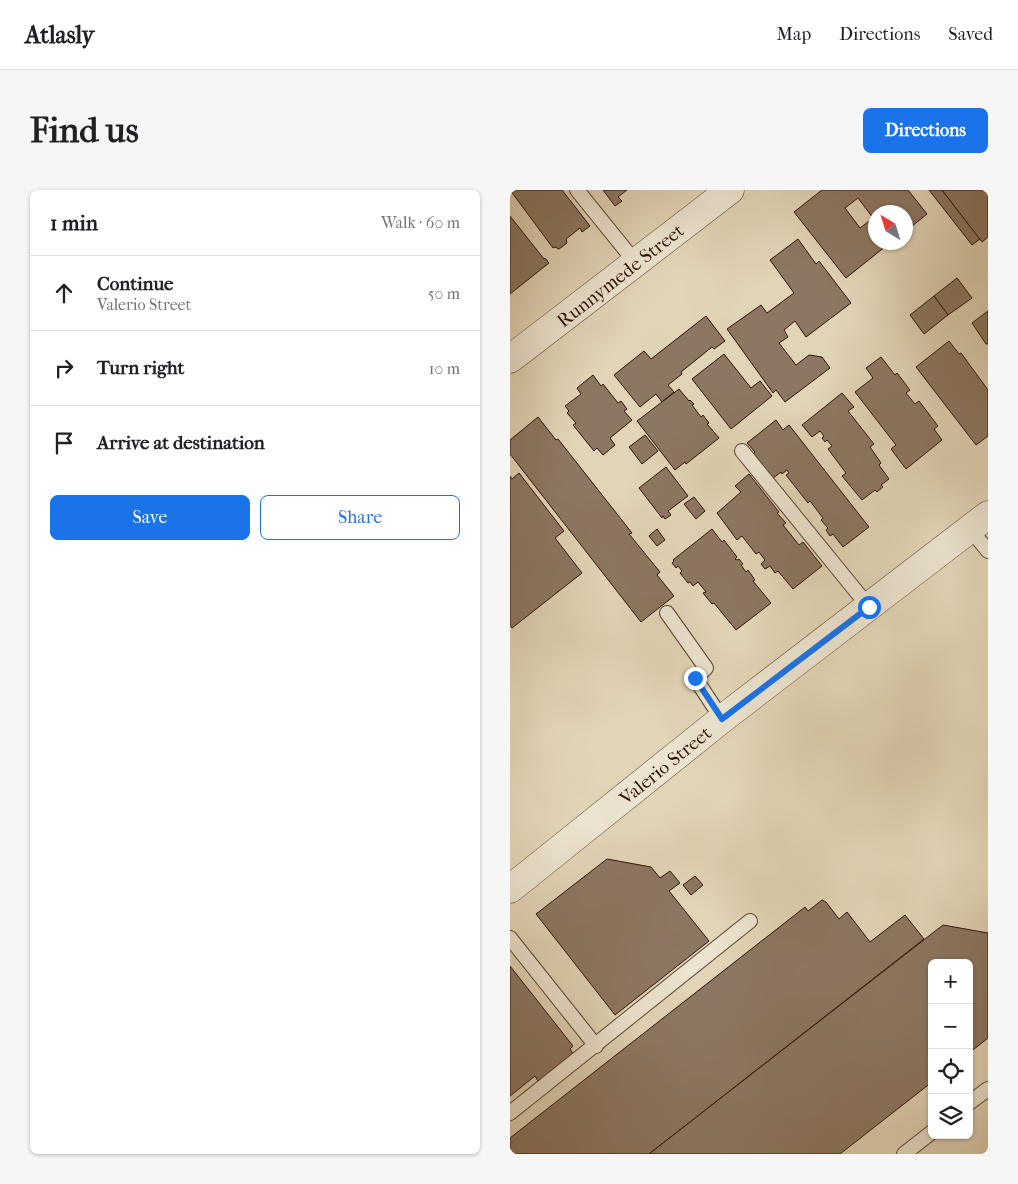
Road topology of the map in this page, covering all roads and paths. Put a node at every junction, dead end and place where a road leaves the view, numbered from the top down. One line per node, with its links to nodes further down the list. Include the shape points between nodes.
1 (577, 190): 3 (lane)
2 (730, 190): 3 (street, Runnymede Street)
3 (636, 263): 4 (street, Runnymede Street)
4 (510, 359)
5 (742, 451): 8 (lane)
6 (979, 522): 7 (lane); 8 (street, Valerio Street)
7 (988, 552)
8 (869, 607): 10 (street, Valerio Street)
9 (667, 613): 10 (lane, via 706,668 695,678)
10 (722, 719): 11 (street, Valerio Street)
11 (510, 889)
12 (750, 921): 14 (lane)
13 (510, 938): 14 (lane)
14 (596, 1046): 17 (lane)
15 (988, 1089): 16 (lane)
16 (973, 1100)
17 (510, 1113)
18 (928, 1135): 19 (lane)
19 (904, 1154)

